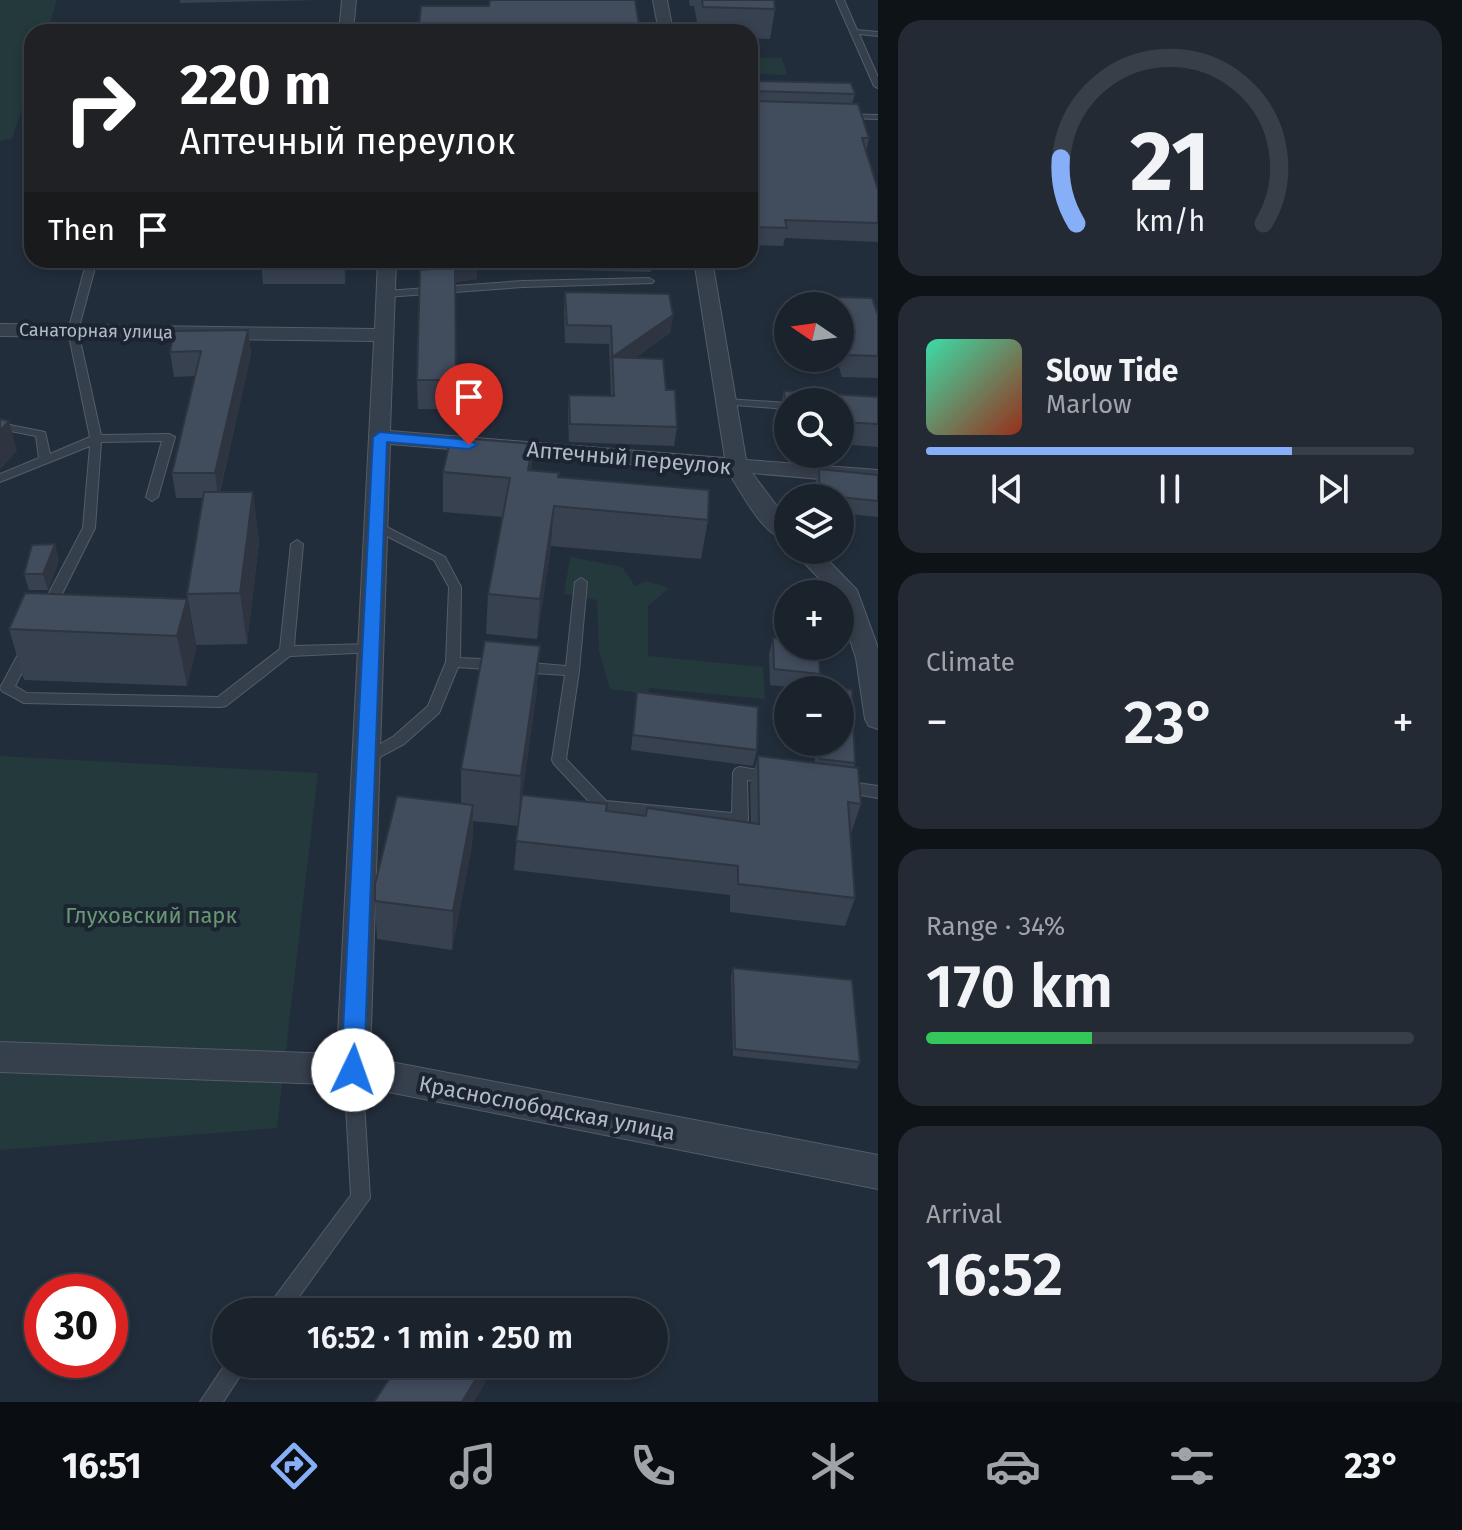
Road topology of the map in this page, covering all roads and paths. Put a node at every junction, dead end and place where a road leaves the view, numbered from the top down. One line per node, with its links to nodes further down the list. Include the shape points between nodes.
1 (349, 0): 4 (street)
2 (660, 0): 5 (street)
3 (840, 0): 6 (lane)
4 (347, 24)
5 (664, 24)
6 (856, 32): 7 (lane); 8 (lane)
7 (878, 34)
8 (878, 86)
9 (835, 116): 10 (lane)
10 (878, 117)
11 (90, 268): 17 (lane)
12 (387, 268): 15 (street)
13 (704, 268): 19 (street)
14 (649, 281): 15 (lane)
15 (386, 294): 18 (street)
16 (0, 330): 17 (street, Санаторная улица)
17 (73, 331): 18 (street, Санаторная улица); 23 (lane)
18 (385, 335): 22 (street)
19 (726, 402): 20 (lane); 25 (street)
20 (774, 405)
21 (0, 426): 24 (lane, via 41,434)
22 (380, 437): 25 (street, Аптечный переулок); 30 (street)
23 (96, 439): 24 (lane); 28 (lane, via 169,437); 35 (lane, via 89,528 7,688 24,698 221,702)
24 (45, 460): 27 (lane)
25 (737, 468): 26 (street, Аптечный переулок); 29 (street)
26 (878, 477)
27 (0, 478)
28 (152, 497)
29 (774, 521)
30 (377, 526): 34 (street); 36 (lane, via 439,557 455,587)
31 (297, 544): 35 (lane)
32 (818, 564): 38 (street, via 845,590 869,658)
33 (581, 582): 37 (lane)
34 (372, 649): 35 (lane); 39 (street)
35 (287, 651)
36 (453, 662): 37 (lane); 39 (lane, via 434,709)
37 (572, 671): 40 (lane, via 559,760 602,806 740,820 740,773)
38 (878, 719)
39 (367, 759): 44 (street)
40 (781, 778)
41 (823, 784): 42 (lane)
42 (878, 792)
43 (0, 1057): 44 (street, Краснослободская улица)
44 (353, 1070): 45 (street, Краснослободская улица); 46 (lane, via 361,1198)
45 (878, 1172)
46 (286, 1298)
47 (228, 1378): 48 (lane)
48 (210, 1402)

